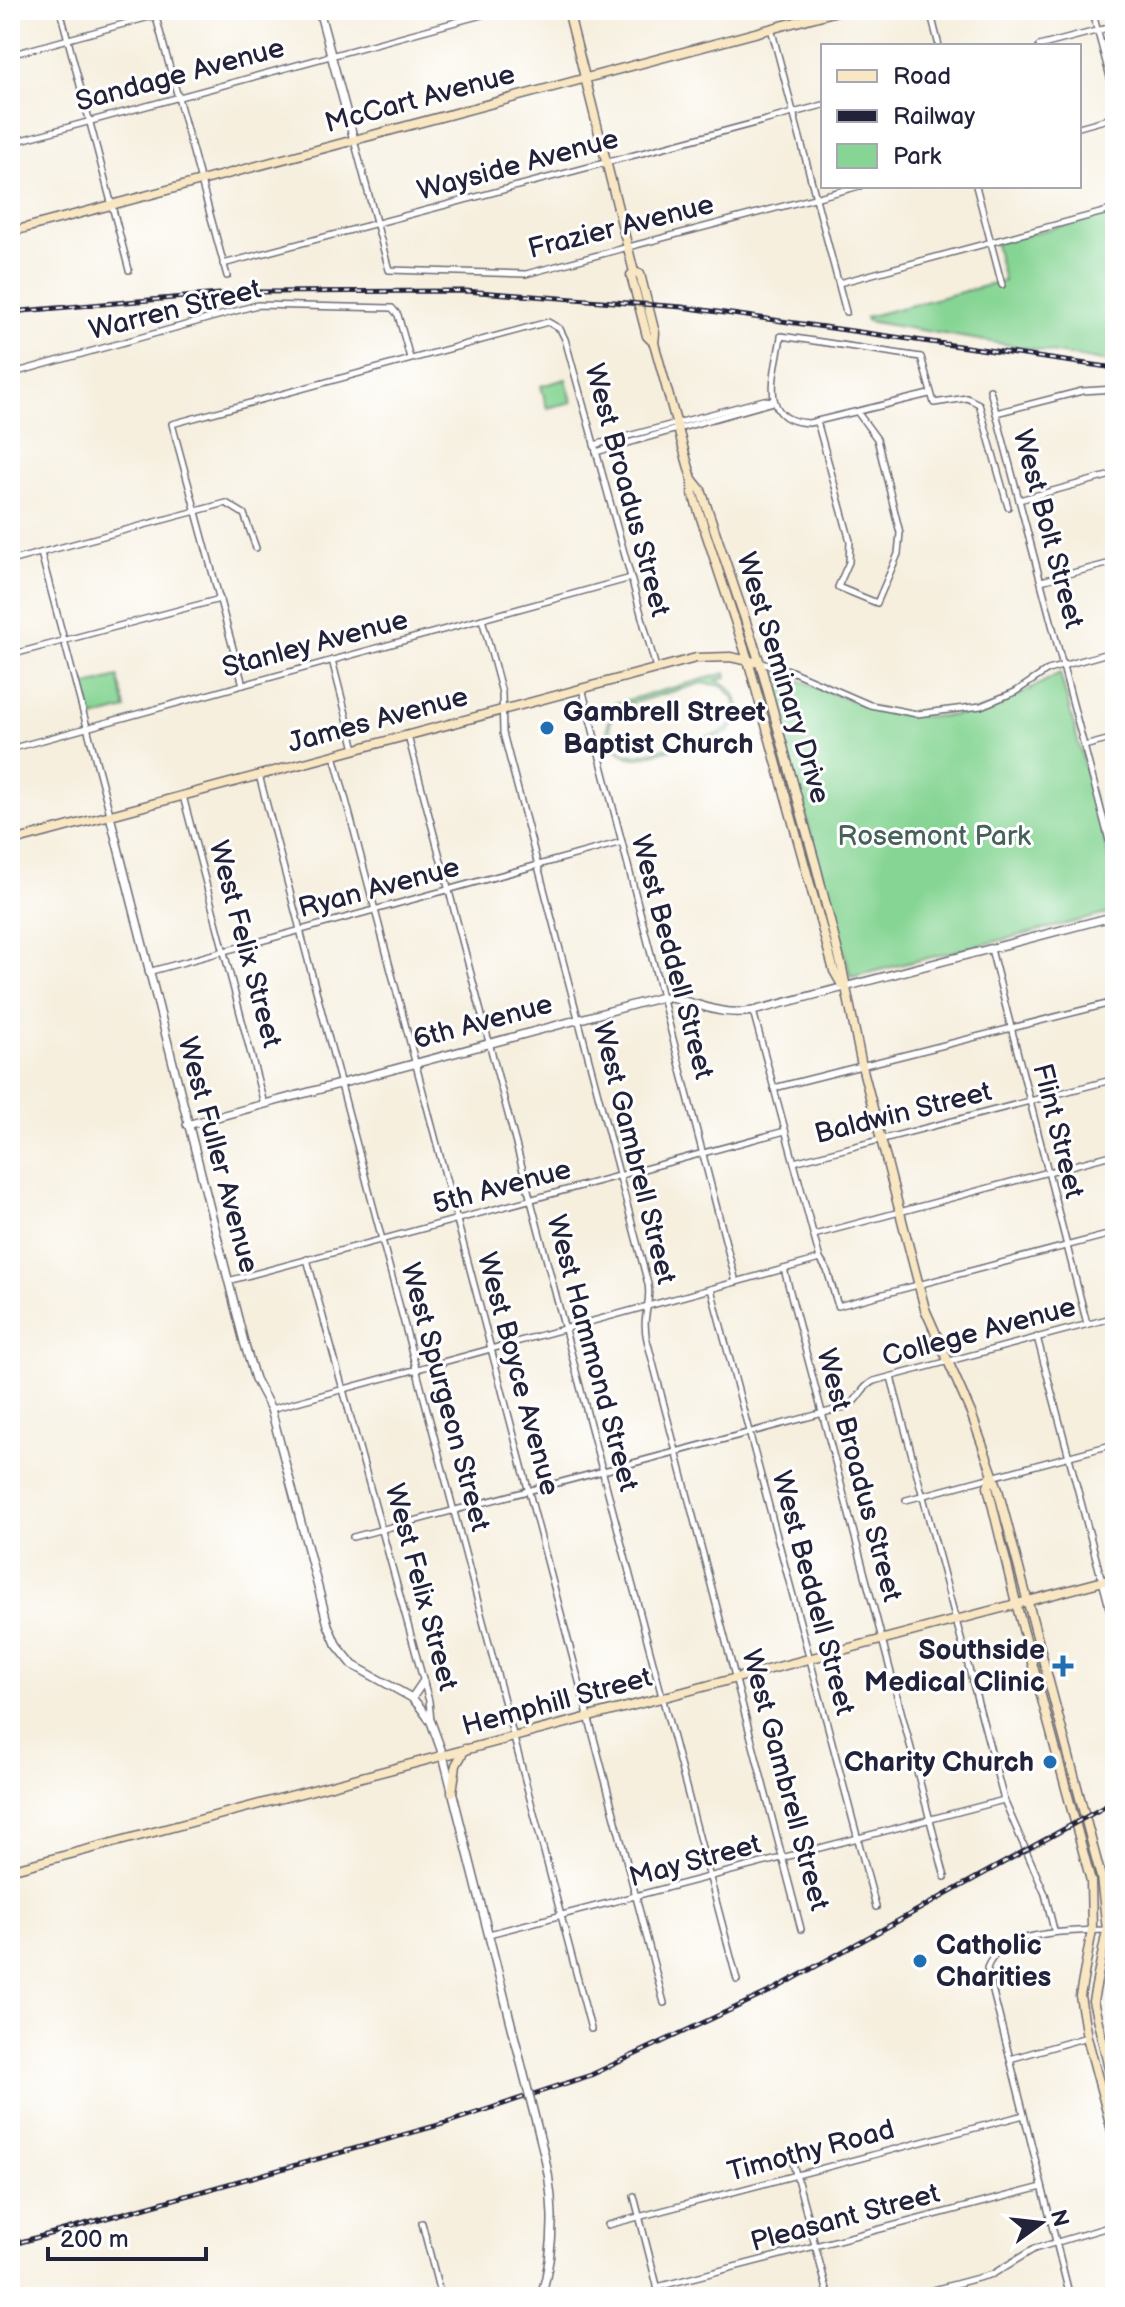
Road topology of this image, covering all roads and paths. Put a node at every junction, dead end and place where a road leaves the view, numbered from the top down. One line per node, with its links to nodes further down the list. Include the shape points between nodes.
1 (60, 10): 13 (street)
2 (175, 10): 9 (street)
3 (319, 10): 16 (street)
4 (500, 10): 16 (street, Sandage Avenue)
5 (568, 10): 18 (main road, West Seminary Drive)
6 (841, 10): 11 (main road, McCart Avenue)
7 (930, 10): 14 (street)
8 (1092, 10): 12 (street)
9 (154, 13): 13 (street); 20 (street)
10 (1115, 26): 12 (street)
11 (771, 28): 18 (main road, McCart Avenue); 22 (street)
12 (1098, 31): 15 (street); 19 (street)
13 (68, 39): 17 (street); 24 (street)
14 (938, 44)
15 (1047, 44)
16 (331, 54): 20 (street, Sandage Avenue); 26 (street)
17 (10, 55)
18 (585, 78): 26 (main road, McCart Avenue); 28 (main road, West Seminary Drive)
19 (1115, 96)
20 (177, 97): 24 (street, Sandage Avenue); 29 (street)
21 (821, 106): 22 (street, Wayside Avenue)
22 (794, 113): 28 (street, Wayside Avenue); 32 (street)
23 (1115, 117): 25 (street)
24 (89, 121): 27 (street, Sandage Avenue); 33 (street)
25 (1081, 126)
26 (354, 140): 29 (main road, McCart Avenue); 35 (street)
27 (10, 143)
28 (606, 162): 35 (street, Wayside Avenue); 38 (main road, West Seminary Drive)
29 (200, 181): 33 (main road, McCart Avenue); 39 (street)
30 (852, 188): 32 (street, Frazier Avenue)
31 (976, 188): 37 (street)
32 (816, 197): 38 (street, Frazier Avenue); 42 (street)
33 (112, 205): 36 (main road, McCart Avenue); 40 (street)
34 (1115, 209): 37 (street)
35 (377, 224): 38 (street, Frazier Avenue, via 389,270 526,274); 39 (street, Wayside Avenue)
36 (10, 232)
37 (990, 242): 42 (street); 43 (street)
38 (628, 247): 56 (main road, West Seminary Drive, via 647,336 654,343)
39 (223, 264): 41 (street)
40 (129, 270)
41 (227, 276)
42 (839, 283): 44 (street)
43 (1002, 285)
44 (846, 312)
45 (410, 358): 46 (street, Warren Street, via 398,315 382,306 257,305); 58 (street, West Broadus Street, via 548,322 555,325 565,339); 64 (street, via 172,424)
46 (10, 374)
47 (1115, 389): 53 (street, via 1082,391)
48 (990, 390): 53 (street, West Bolt Street)
49 (929, 394): 50 (street, via 921,357 781,336 771,386); 52 (street); 63 (street, via 939,404 967,398 979,404)
50 (774, 401): 51 (street); 54 (street); 55 (street, via 792,421)
51 (711, 413): 54 (street); 56 (street)
52 (858, 413): 55 (street); 55 (street, via 877,439 900,533 898,554 877,603 838,587 849,562 850,541)
53 (996, 413): 62 (street, West Bolt Street)
54 (713, 421): 56 (street)
55 (817, 421)
56 (676, 427): 58 (street); 61 (main road, West Seminary Drive)
57 (10, 441): 59 (street)
58 (595, 449): 69 (street, West Broadus Street)
59 (10, 464)
60 (1115, 474): 62 (street)
61 (692, 479): 77 (main road, West Seminary Drive); 78 (main road, West Seminary Drive, via 701,490)
62 (1019, 500): 70 (street, West Bolt Street)
63 (1008, 507)
64 (196, 511): 65 (street, via 226,503 239,508); 66 (street); 71 (street)
65 (256, 548)
66 (41, 553): 67 (street); 73 (street, West Fuller Avenue)
67 (10, 561)
68 (1115, 562): 70 (street)
69 (631, 578): 72 (street, Stanley Avenue); 80 (street, West Broadus Street)
70 (1041, 581): 79 (street, West Bolt Street)
71 (220, 599): 73 (street); 81 (street)
72 (482, 619): 76 (street, Stanley Avenue); 83 (street, West Gambrell Street, via 502,693)
73 (65, 640): 75 (street); 84 (street, West Fuller Avenue)
74 (1115, 651): 79 (street)
75 (10, 655)
76 (332, 660): 81 (street, Stanley Avenue); 91 (street)
77 (748, 660): 78 (main road, James Avenue); 80 (main road, James Avenue, via 705,657); 89 (main road, West Seminary Drive)
78 (760, 663): 79 (street, via 870,705 917,714 981,706); 87 (main road, West Seminary Drive)
79 (1063, 665): 88 (street, West Bolt Street)
80 (656, 668): 82 (main road, James Avenue)
81 (243, 685): 84 (street, Stanley Avenue)
82 (582, 688): 83 (main road, James Avenue); 99 (street, West Beddell Street)
83 (501, 710): 85 (main road, James Avenue); 101 (street, West Gambrell Street)
84 (89, 727): 90 (street, Stanley Avenue); 95 (street, West Fuller Avenue)
85 (408, 735): 91 (main road, James Avenue); 103 (street, West Hammond Street)
86 (1115, 738): 88 (street)
87 (782, 745): 89 (main road); 102 (main road, West Seminary Drive)
88 (1084, 746): 97 (street, West Bolt Street)
89 (772, 747): 102 (main road, West Seminary Drive)
90 (10, 749)
91 (355, 749): 92 (main road, James Avenue)
92 (334, 755): 93 (main road, James Avenue); 104 (street, West Boyce Avenue)
93 (259, 775): 94 (main road, James Avenue); 106 (street, West Spurgeon Street)
94 (183, 796): 95 (main road, James Avenue); 108 (street, West Felix Street)
95 (110, 816): 98 (main road, James Avenue); 109 (street, West Fuller Avenue)
96 (1115, 828): 97 (street)
97 (1106, 830): 100 (street, West Bolt Street)
98 (10, 842)
99 (622, 842): 101 (street, Ryan Avenue); 111 (street, West Beddell Street)
100 (1115, 863)
101 (538, 865): 103 (street, Ryan Avenue); 114 (street, West Gambrell Street)
102 (811, 868): 110 (main road, West Seminary Drive, via 834,971)
103 (449, 890): 104 (street, Ryan Avenue); 116 (street, West Hammond Street)
104 (375, 910): 106 (street, Ryan Avenue); 117 (street, West Boyce Avenue)
105 (1115, 916): 107 (street)
106 (300, 931): 108 (street, Ryan Avenue); 120 (street, West Spurgeon Street)
107 (991, 949): 110 (street); 115 (street, Flint Street)
108 (223, 952): 109 (street, Ryan Avenue); 123 (street, West Felix Street)
109 (147, 972): 124 (street, West Fuller Avenue)
110 (843, 988): 113 (street); 118 (main road, West Seminary Drive)
111 (662, 997): 113 (street, via 712,1012); 114 (street, 6th Avenue); 127 (street, West Beddell Street)
112 (1115, 1002): 115 (street)
113 (753, 1011): 121 (street)
114 (578, 1019): 116 (street, 6th Avenue); 131 (street, West Gambrell Street)
115 (1011, 1028): 118 (street); 122 (street, Flint Street)
116 (490, 1043): 117 (street, 6th Avenue); 132 (street, West Hammond Street)
117 (415, 1063): 120 (street, 6th Avenue); 134 (street, West Boyce Avenue)
118 (862, 1066): 121 (street); 126 (main road, West Seminary Drive)
119 (1115, 1079): 122 (street, Baldwin Street)
120 (340, 1084): 123 (street, 6th Avenue); 137 (street, West Spurgeon Street)
121 (774, 1088): 125 (street)
122 (1030, 1101): 126 (street, Baldwin Street); 130 (street, Flint Street)
123 (264, 1104): 124 (street, 6th Avenue)
124 (187, 1125): 142 (street, West Fuller Avenue)
125 (785, 1131): 127 (street, 5th Avenue); 129 (street)
126 (881, 1139): 129 (street, Baldwin Street); 133 (main road, West Seminary Drive)
127 (703, 1153): 131 (street, 5th Avenue); 143 (street, West Beddell Street)
128 (1115, 1154): 130 (street)
129 (794, 1162): 136 (street)
130 (1048, 1172): 133 (street); 138 (street, Flint Street)
131 (619, 1176): 132 (street, 5th Avenue); 146 (street, West Gambrell Street, via 648,1284)
132 (531, 1199): 134 (street, 5th Avenue); 149 (street, West Hammond Street)
133 (900, 1213): 136 (street); 144 (main road, West Seminary Drive)
134 (457, 1219): 137 (street, 5th Avenue); 152 (street, West Boyce Avenue)
135 (1115, 1233): 138 (street)
136 (814, 1235): 140 (street, West Broadus Street)
137 (382, 1239): 139 (street, 5th Avenue); 154 (street, West Spurgeon Street)
138 (1067, 1246): 144 (street); 148 (street, Flint Street)
139 (307, 1259): 142 (street, 5th Avenue); 156 (street, West Felix Street)
140 (820, 1259): 141 (street); 144 (street, West Broadus Street, via 835,1304 843,1307)
141 (784, 1269): 143 (street); 158 (street, West Broadus Street)
142 (228, 1281): 157 (street, West Fuller Avenue, via 251,1366)
143 (736, 1282): 145 (street)
144 (919, 1287): 153 (main road, West Seminary Drive)
145 (711, 1289): 146 (street); 159 (street, West Beddell Street)
146 (647, 1306): 149 (street); 161 (street, West Gambrell Street, via 643,1324)
147 (1112, 1318): 148 (street, College Avenue); 151 (street)
148 (1087, 1324): 150 (street, College Avenue)
149 (565, 1329): 152 (street); 163 (street, West Hammond Street)
150 (1037, 1337): 153 (street, College Avenue); 162 (street)
151 (1115, 1339)
152 (491, 1349): 154 (street); 165 (street, West Boyce Avenue)
153 (947, 1362): 155 (street, College Avenue); 164 (main road, West Seminary Drive, via 971,1413)
154 (416, 1370): 156 (street); 168 (street, West Spurgeon Street)
155 (891, 1377): 158 (street, College Avenue, via 868,1384 855,1403); 166 (street)
156 (342, 1390): 157 (street); 169 (street, West Felix Street)
157 (271, 1409): 182 (street, West Fuller Avenue, via 336,1644 366,1674)
158 (822, 1414): 159 (street, College Avenue); 177 (street, West Broadus Street)
159 (749, 1433): 161 (street, College Avenue); 178 (street, West Beddell Street)
160 (1115, 1444): 162 (street)
161 (677, 1452): 163 (street, College Avenue); 179 (street, West Gambrell Street)
162 (1069, 1457): 164 (street); 172 (street)
163 (603, 1471): 165 (street, College Avenue); 181 (street, West Hammond Street)
164 (991, 1477): 166 (street); 173 (main road, West Seminary Drive); 174 (main road, West Seminary Drive, via 988,1487)
165 (529, 1491): 168 (street, College Avenue); 185 (street, West Boyce Avenue)
166 (924, 1495): 167 (street); 175 (street)
167 (906, 1500)
168 (455, 1509): 169 (street, College Avenue); 187 (street, West Spurgeon Street)
169 (384, 1529): 170 (street, College Avenue); 180 (street, West Felix Street)
170 (353, 1537)
171 (1115, 1578): 172 (main road, Hemphill Street)
172 (1101, 1582): 173 (main road, Hemphill Street); 176 (street)
173 (1027, 1600): 174 (main road, Hemphill Street); 184 (main road, West Seminary Drive)
174 (1016, 1603): 175 (main road, Hemphill Street); 183 (main road, West Seminary Drive)
175 (956, 1619): 177 (main road, Hemphill Street); 191 (street)
176 (1114, 1626)
177 (882, 1639): 178 (main road, Hemphill Street); 192 (street, West Broadus Street)
178 (810, 1658): 179 (main road, Hemphill Street); 193 (street, West Beddell Street)
179 (735, 1678): 181 (main road, Hemphill Street); 194 (street, West Gambrell Street)
180 (423, 1682): 182 (street); 186 (street, West Felix Street)
181 (662, 1697): 185 (main road, Hemphill Street); 197 (street, West Hammond Street)
182 (412, 1698): 186 (street, West Fuller Avenue)
183 (1044, 1708): 184 (main road); 203 (main road, West Seminary Drive, via 1088,1867)
184 (1056, 1708): 204 (main road, West Seminary Drive, via 1101,1877)
185 (588, 1716): 187 (main road, Hemphill Street); 198 (street, West Boyce Avenue)
186 (431, 1722): 189 (street, West Felix Street)
187 (514, 1736): 188 (main road, Hemphill Street); 200 (street, West Spurgeon Street)
188 (465, 1749): 189 (main road, Hemphill Street); 190 (main road)
189 (443, 1755): 190 (street, West Felix Street); 195 (main road, Hemphill Street)
190 (452, 1792): 205 (street, West Felix Street)
191 (1004, 1800): 192 (street, May Street); 202 (street, via 1045,1894)
192 (929, 1819): 193 (street, May Street); 196 (street, West Broadus Street)
193 (858, 1838): 194 (street, May Street); 199 (street, West Beddell Street)
194 (782, 1858): 197 (street, May Street); 201 (street, West Gambrell Street)
195 (10, 1870)
196 (945, 1877)
197 (710, 1878): 198 (street, May Street); 206 (street, West Hammond Street)
198 (636, 1897): 200 (street, May Street); 207 (street, West Boyce Avenue)
199 (876, 1907)
200 (562, 1916): 205 (street, May Street); 208 (street, West Spurgeon Street)
201 (801, 1929)
202 (1054, 1930): 203 (street); 211 (street, via 1003,1950 987,1968)
203 (1092, 1930): 204 (street); 209 (main road, West Seminary Drive, via 1080,1988)
204 (1107, 1930): 210 (main road, West Seminary Drive, via 1093,2001)
205 (489, 1934): 229 (street, West Felix Street, bridge, via 546,2159 553,2238)
206 (737, 1980)
207 (664, 2003)
208 (591, 2029)
209 (1087, 2037): 210 (main road); 211 (street); 212 (main road, West Seminary Drive)
210 (1105, 2058): 213 (main road, West Seminary Drive)
211 (1010, 2059): 215 (street)
212 (1099, 2081): 214 (main road); 216 (main road)
213 (1115, 2094)
214 (1115, 2108)
215 (1024, 2115): 218 (street, Timothy Road); 219 (street)
216 (1115, 2142)
217 (791, 2156): 218 (street)
218 (796, 2175): 221 (street, Timothy Road); 226 (street)
219 (1042, 2187): 225 (street); 226 (street, Pleasant Street)
220 (634, 2196): 221 (street)
221 (638, 2217): 223 (street, Timothy Road); 227 (street)
222 (422, 2223): 228 (street)
223 (608, 2225)
224 (1115, 2225): 225 (street)
225 (1055, 2241): 232 (street, via 993,2274); 233 (street)
226 (815, 2246): 227 (street, Pleasant Street); 231 (street)
227 (657, 2287): 230 (street)
228 (441, 2297)
229 (541, 2297)
230 (660, 2297)
231 (829, 2297)
232 (907, 2297)
233 (1070, 2297)

